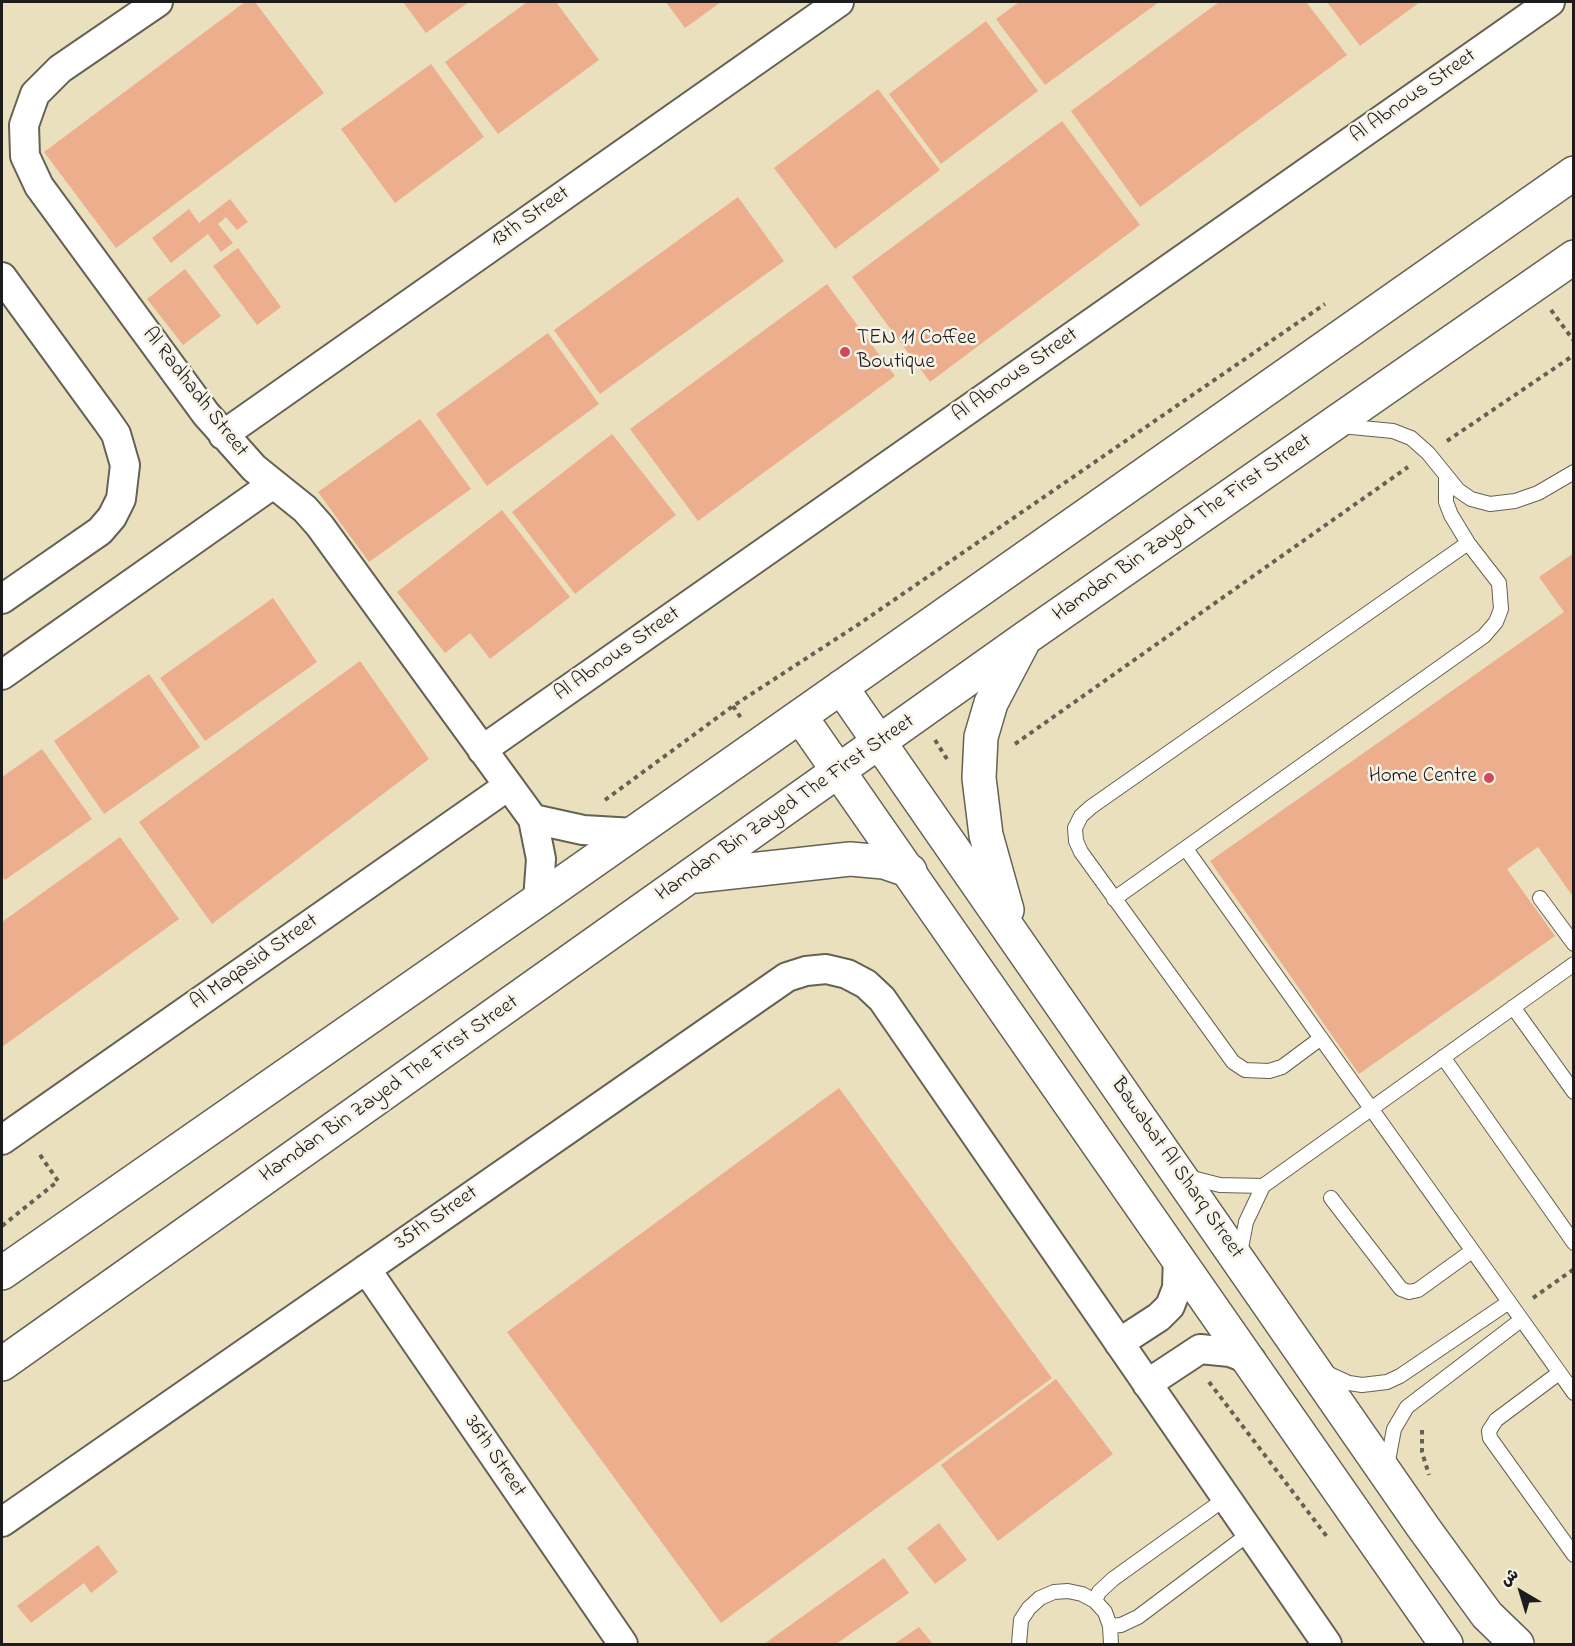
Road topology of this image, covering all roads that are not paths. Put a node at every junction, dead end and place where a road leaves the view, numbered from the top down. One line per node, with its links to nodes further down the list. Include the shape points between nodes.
1 (158, 2): 8 (street, Al Radhadh Street, via 60,69 35,94 24,124 25,156 39,186)
2 (838, 2): 8 (street, 13th Street)
3 (1551, 2): 19 (street, Al Abnous Street)
4 (1574, 173): 16 (main road)
5 (1574, 257): 7 (main road, Hamdan Bin Zayed The First Street)
6 (2, 277): 13 (street, via 107,421 122,449 125,465 120,499 100,531)
7 (1333, 426): 10 (lane, via 1393,431 1411,438); 14 (main road, Hamdan Bin Zayed The First Street)
8 (223, 435): 11 (street, Al Radhadh Street)
9 (1574, 472): 10 (lane, via 1538,493 1490,504 1471,499)
10 (1446, 476): 12 (lane, via 1446,502)
11 (273, 484): 15 (street); 19 (street, Al Radhadh Street, via 320,526)
12 (1468, 543): 24 (lane, via 1492,572 1502,596 1496,622 1484,636); 28 (lane, via 1081,816 1076,841)
13 (2, 599)
14 (1024, 639): 18 (main road, Hamdan Bin Zayed The First Street); 30 (main road, via 991,703 981,737 986,835)
15 (2, 675)
16 (842, 687): 17 (main road); 18 (main road, Bawabat Al Sharq Street)
17 (800, 716): 20 (main road); 23 (main road)
18 (880, 742): 20 (main road, Hamdan Bin Zayed The First Street); 30 (main road, Bawabat Al Sharq Street)
19 (482, 750): 21 (street, Al Radhadh Street)
20 (839, 771): 25 (main road); 26 (main road, Hamdan Bin Zayed The First Street)
21 (508, 786): 22 (street, Al Radhadh Street); 38 (street, Al Maqasid Street)
22 (533, 819): 23 (street, via 568,827); 29 (street, Al Radhadh Street, via 541,859)
23 (635, 832): 29 (main road)
24 (1186, 849): 28 (lane); 34 (lane)
25 (910, 871): 26 (main road, via 884,862 850,859); 44 (main road)
26 (691, 877): 51 (main road, Hamdan Bin Zayed The First Street)
27 (1540, 898): 31 (lane)
28 (1114, 899): 34 (lane, via 1233,1062 1245,1070 1269,1071 1282,1067)
29 (538, 900): 47 (main road)
30 (1014, 935): 39 (main road, Bawabat Al Sharq Street)
31 (1574, 944)
32 (1574, 964): 33 (lane)
33 (1513, 1007): 35 (lane); 36 (lane)
34 (1321, 1038): 37 (lane)
35 (1443, 1057): 37 (lane); 42 (lane)
36 (1574, 1092)
37 (1371, 1108): 40 (lane); 43 (lane)
38 (11, 1134)
39 (1179, 1173): 40 (lane, via 1220,1185); 45 (main road, Bawabat Al Sharq Street)
40 (1263, 1186): 45 (lane, via 1246,1222)
41 (1331, 1198): 43 (lane, via 1401,1289 1418,1290)
42 (1574, 1243)
43 (1472, 1251): 48 (lane)
44 (1178, 1256): 49 (street, via 1177,1288 1170,1306); 50 (main road)
45 (1240, 1261): 52 (main road, Bawabat Al Sharq Street)
46 (366, 1269): 49 (street, 35th Street, via 787,977 826,969 866,984 882,999); 58 (street, 35th Street); 63 (street, 36th Street)
47 (2, 1273)
48 (1515, 1311): 52 (lane, via 1387,1382 1349,1383); 53 (lane); 56 (lane, via 1407,1407 1394,1429)
49 (1119, 1343): 54 (street, 35th Street)
50 (1251, 1360): 54 (street, via 1230,1352 1200,1349); 67 (main road)
51 (2, 1364)
52 (1315, 1368): 56 (main road, Bawabat Al Sharq Street)
53 (1559, 1373): 55 (lane); 60 (lane, via 1496,1420 1489,1431 1493,1445)
54 (1147, 1383): 57 (street, 35th Street)
55 (1574, 1393)
56 (1386, 1474): 68 (main road, Bawabat Al Sharq Street, via 1487,1615)
57 (1226, 1498): 59 (street, 35th Street); 61 (lane, via 1113,1579)
58 (2, 1522)
59 (1250, 1533): 62 (lane, via 1138,1617); 66 (street, 35th Street)
60 (1574, 1555)
61 (1095, 1601): 62 (lane); 64 (lane, via 1068,1591 1040,1598 1021,1620)
62 (1110, 1626): 65 (lane)
63 (623, 1644)
64 (1019, 1644)
65 (1111, 1644)
66 (1327, 1644)
67 (1446, 1644)
68 (1517, 1644)

